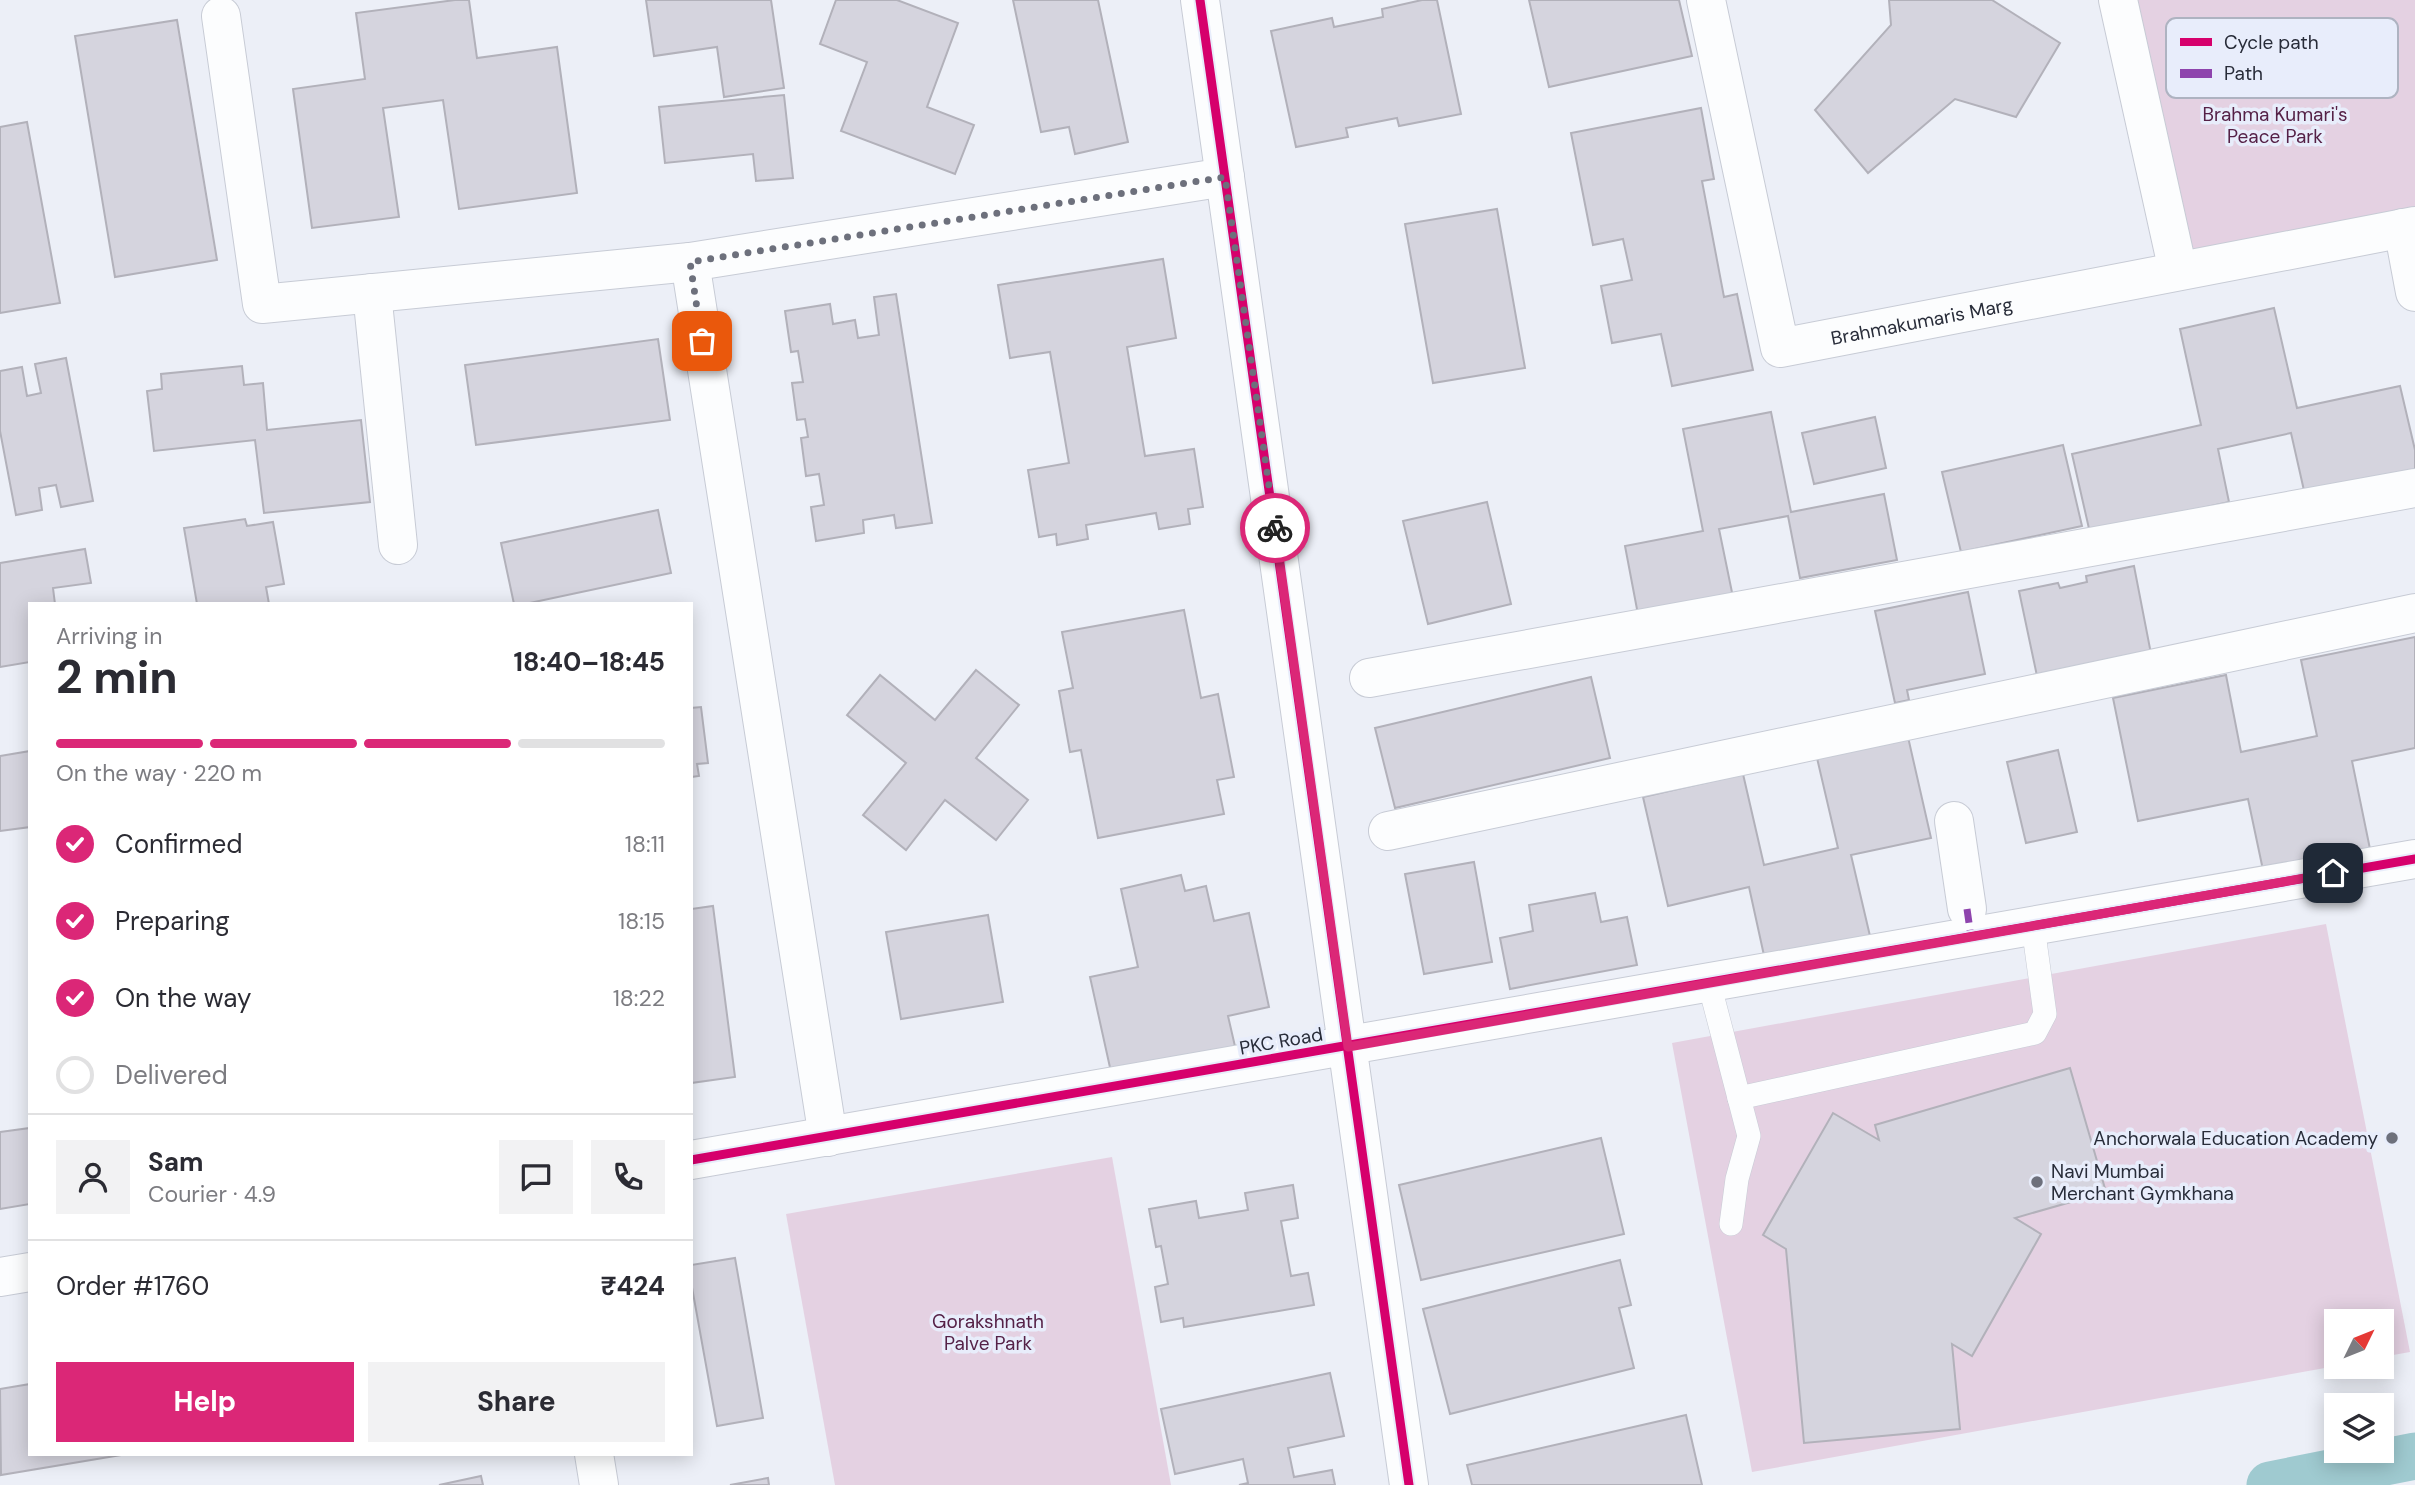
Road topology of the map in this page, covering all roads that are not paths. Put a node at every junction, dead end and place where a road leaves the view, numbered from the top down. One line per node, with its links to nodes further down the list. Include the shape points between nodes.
1 (1200, 0): 5 (street)
2 (1706, 0): 8 (street, Brahmakumaris Marg, via 1780,348)
3 (2118, 0): 8 (street)
4 (221, 16): 10 (street, via 262,304)
5 (1225, 177): 7 (street); 21 (street)
6 (2409, 227): 8 (street, Brahmakumaris Marg); 9 (street)
7 (690, 262): 10 (street); 23 (street)
8 (2178, 271)
9 (2415, 292)
10 (372, 293): 12 (street)
11 (2415, 488): 14 (street)
12 (398, 545)
13 (2415, 613): 16 (street)
14 (1369, 678)
15 (1954, 821): 18 (street)
16 (1388, 831)
17 (2415, 859): 19 (street, PKC Road)
18 (1967, 909)
19 (2033, 926): 20 (street, PKC Road); 22 (lane, via 2045,1014 2035,1033)
20 (1709, 984): 21 (street, PKC Road); 22 (lane)
21 (1348, 1047): 23 (street, PKC Road); 30 (street)
22 (1739, 1098): 25 (lane, via 1749,1136)
23 (828, 1137): 24 (street, PKC Road)
24 (693, 1160)
25 (1731, 1224)
26 (28, 1272): 27 (street)
27 (0, 1277)
28 (594, 1456): 29 (street)
29 (599, 1485)
30 (1409, 1485)

